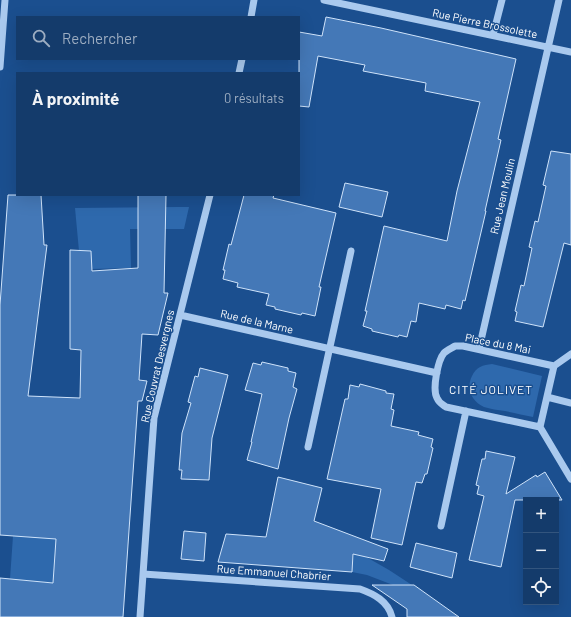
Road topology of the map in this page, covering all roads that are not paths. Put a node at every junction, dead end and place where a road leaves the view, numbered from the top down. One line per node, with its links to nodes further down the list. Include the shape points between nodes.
1 (5, 0): 6 (street)
2 (254, 0): 7 (street)
3 (324, 0): 8 (street, Rue Pierre Brossolette)
4 (502, 0): 8 (street)
5 (559, 0): 9 (street, Rue Jean Moulin)
6 (2, 15): 12 (street)
7 (251, 16)
8 (493, 35): 9 (street, Rue Pierre Brossolette)
9 (548, 47): 10 (street, Rue Pierre Brossolette); 18 (street, Rue Jean Moulin)
10 (571, 52)
11 (242, 60): 13 (street)
12 (0, 67)
13 (239, 72)
14 (210, 196): 16 (street, Rue Couvrat Desvergnes)
15 (351, 251): 17 (street)
16 (180, 315): 17 (street, Rue de la Marne); 29 (street, Rue Couvrat Desvergnes, via 154,418)
17 (330, 349): 21 (street, Rue de la Marne); 26 (street)
18 (479, 349): 20 (street, Place du 8 Mai); 21 (street, Place du 8 Mai, via 463,346 449,349 444,353)
19 (571, 354): 20 (street)
20 (554, 366): 22 (street)
21 (437, 373): 24 (street, Place du 8 Mai, via 434,386 436,398 446,407)
22 (547, 397): 23 (street); 25 (street)
23 (571, 403)
24 (466, 411): 25 (street, Place du 8 Mai); 28 (street)
25 (540, 427): 27 (street)
26 (308, 447)
27 (571, 479)
28 (441, 526)
29 (143, 574): 30 (street, Rue Couvrat Desvergnes); 31 (street, Rue Emmanuel Chabrier, via 360,590 380,599)
30 (140, 617)
31 (392, 617)

